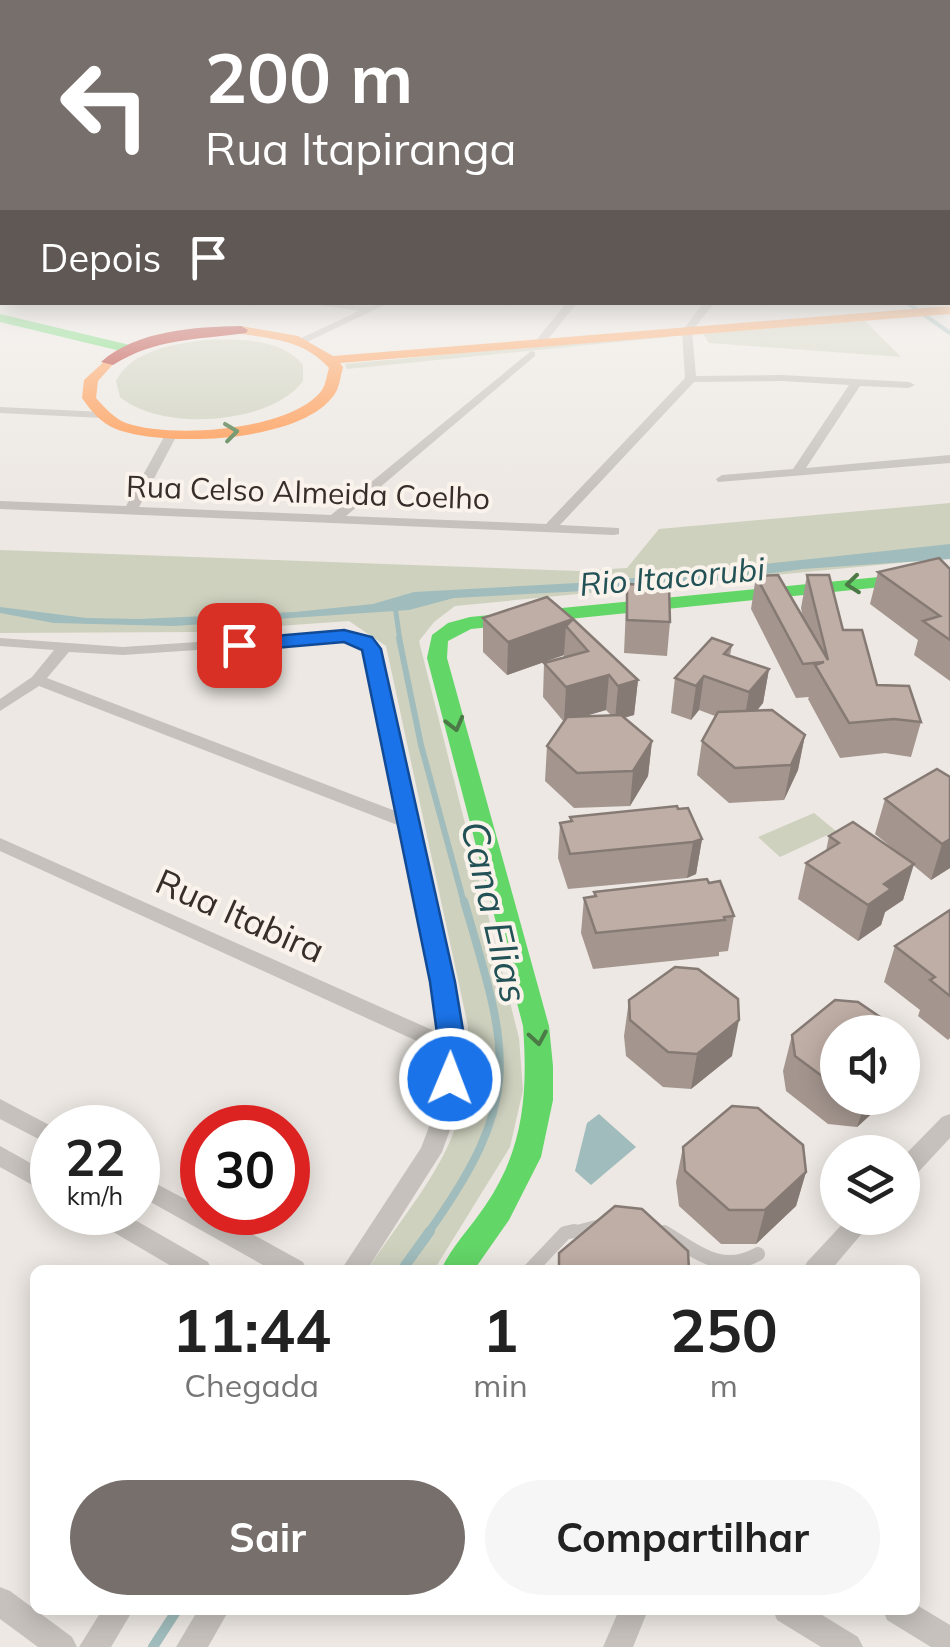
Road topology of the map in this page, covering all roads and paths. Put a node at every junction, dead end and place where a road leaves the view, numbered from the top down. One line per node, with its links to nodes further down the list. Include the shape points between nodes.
1 (54, 342): 9 (street)
2 (80, 342): 9 (street)
3 (154, 342): 9 (street)
4 (304, 342): 10 (street)
5 (541, 342): 8 (street)
6 (671, 342): 8 (street)
7 (688, 342): 11 (street)
8 (536, 348): 10 (street); 22 (street)
9 (120, 354): 15 (street, via 89,381 87,393)
10 (335, 366): 16 (street, one-way to 10, via 224,434 276,424 323,400 335,386)
11 (692, 379): 12 (street); 23 (street)
12 (856, 383): 13 (street); 18 (street)
13 (910, 386)
14 (0, 410): 15 (street)
15 (103, 415): 16 (street)
16 (171, 434): 21 (street)
17 (950, 458): 18 (street)
18 (797, 472): 19 (street)
19 (722, 479)
20 (0, 506): 21 (street, Rua Celso Almeida Coelho)
21 (131, 510): 22 (street, Rua Celso Almeida Coelho)
22 (335, 518): 23 (street, Rua Celso Almeida Coelho)
23 (550, 528): 24 (street, Rua Celso Almeida Coelho)
24 (614, 531)
25 (950, 574): 48 (street, one-way to 48, via 470,623 445,632 436,658 536,1026 544,1109 512,1196)
26 (0, 642): 27 (street)
27 (63, 649): 28 (street); 30 (street, via 344,636 365,641 377,661)
28 (36, 680): 29 (street); 30 (street)
29 (0, 706)
30 (410, 824): 32 (street)
31 (0, 844): 32 (street, Rua Itabira)
32 (452, 1048): 47 (street, via 444,1116 431,1152)
33 (0, 1108): 35 (street)
34 (950, 1123): 36 (street)
35 (30, 1125)
36 (920, 1155)
37 (0, 1156): 38 (street)
38 (30, 1173)
39 (160, 1196): 46 (street)
40 (613, 1220): 49 (lane, via 565,1233)
41 (648, 1229): 50 (lane)
42 (139, 1235): 45 (street)
43 (847, 1235): 52 (street)
44 (758, 1254): 51 (lane)
45 (191, 1265)
46 (286, 1265)
47 (356, 1265)
48 (460, 1265)
49 (535, 1265)
50 (716, 1265)
51 (743, 1265)
52 (819, 1265)
53 (0, 1602): 60 (street)
54 (116, 1615): 61 (street)
55 (212, 1615): 62 (street)
56 (632, 1615): 63 (street)
57 (796, 1615): 64 (street)
58 (906, 1615): 59 (street)
59 (950, 1642)
60 (62, 1647)
61 (94, 1647)
62 (191, 1647)
63 (618, 1647)
64 (848, 1647)

